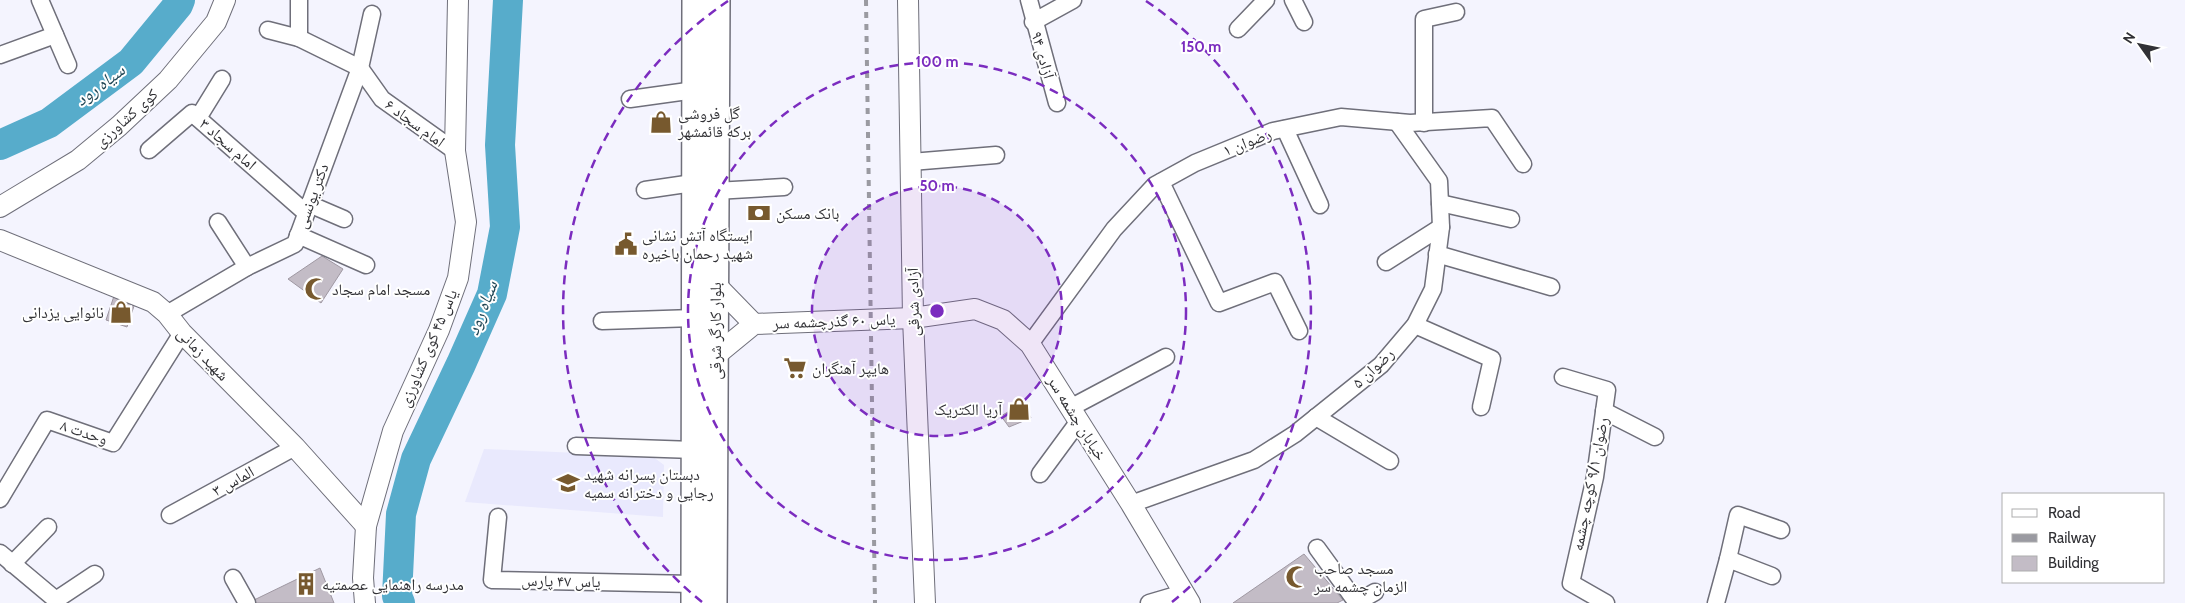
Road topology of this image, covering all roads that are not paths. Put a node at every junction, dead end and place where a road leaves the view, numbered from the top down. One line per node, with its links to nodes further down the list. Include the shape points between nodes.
1 (40, 0): 18 (street)
2 (225, 0): 42 (street, کوی کشاورزی, via 216,22 168,80 119,126 78,160)
3 (299, 0): 19 (street)
4 (458, 0): 32 (street, یاس ۴۵ کوی کشاورزی)
5 (695, 0): 24 (main road, بلوار کارگر شرقی)
6 (717, 0): 37 (main road, بلوار کارگر شرقی)
7 (908, 0): 34 (street, آزادی شرقی)
8 (1029, 0): 14 (street)
9 (1073, 0): 14 (street, آزادی ۹۴)
10 (1266, 0): 16 (street)
11 (1293, 0): 15 (street)
12 (1456, 12): 29 (street, via 1424,19)
13 (372, 14): 22 (street, دکتر یونسی)
14 (1033, 22): 26 (street, آزادی ۹۴)
15 (1304, 22)
16 (1238, 29)
17 (268, 30): 19 (street)
18 (55, 35): 20 (street); 21 (street)
19 (299, 38): 22 (street)
20 (0, 55)
21 (68, 65)
22 (360, 68): 32 (street, امام سجاد ۶, via 382,99); 43 (street, دکتر یونسی)
23 (222, 79): 27 (street)
24 (695, 90): 25 (street); 37 (main road, بلوار کارگر شرقی)
25 (630, 99)
26 (1057, 103)
27 (198, 118): 31 (street, امام سجاد ۳, via 192,113); 43 (street, امام سجاد ۳)
28 (1397, 122): 29 (street, رضوان ۱); 30 (street, رضوان ۱, via 1342,118); 40 (street, رضوان ۵, via 1439,181)
29 (1424, 123): 35 (street, رضوان ۱, via 1492,118)
30 (1285, 129): 36 (street, رضوان ۱, via 1195,163); 41 (street)
31 (149, 150)
32 (455, 151): 82 (street, یاس ۴۵ کوی کشاورزی, via 466,222 458,278 439,330 393,431)
33 (996, 155): 34 (street)
34 (910, 162): 58 (street, آزادی شرقی)
35 (1523, 164)
36 (1161, 182): 62 (street, via 1219,304 1275,282); 64 (street, رضوان ۱, via 1114,229)
37 (704, 187): 38 (street); 39 (street); 54 (main road, بلوار کارگر شرقی); 57 (main road, بلوار کارگر شرقی)
38 (784, 187)
39 (646, 190)
40 (1440, 203): 45 (street); 47 (street, رضوان ۵)
41 (1320, 205)
42 (0, 207)
43 (308, 208): 44 (street, امام سجاد ۳); 48 (street, دکتر یونسی)
44 (344, 219)
45 (1511, 219)
46 (218, 222): 53 (street)
47 (1441, 227): 50 (street, رضوان ۵); 51 (street)
48 (298, 235): 52 (street); 53 (street, دکتر یونسی, via 295,244)
49 (0, 240): 56 (street, شهید زمانی, via 136,294)
50 (1437, 254): 55 (street); 61 (street, رضوان ۵, via 1432,289)
51 (1386, 262)
52 (366, 265)
53 (247, 267): 56 (street, دکتر یونسی)
54 (716, 285): 60 (street, یاس ۶۰ گذرچشمه سر); 65 (main road, بلوار کارگر شرقی)
55 (1551, 287)
56 (167, 314): 63 (street, شهید زمانی)
57 (694, 318): 59 (street); 75 (main road, بلوار کارگر شرقی)
58 (913, 318): 60 (street, یاس ۶۰ گذرچشمه سر); 64 (street, خیابان چشمه سر, via 975,309 1003,320); 97 (street, آزادی شرقی)
59 (602, 321)
60 (754, 324): 65 (street, یاس ۶۰ گذرچشمه سر)
61 (1415, 325): 68 (street, via 1492,359); 71 (street, رضوان ۵, via 1381,364)
62 (1300, 331)
63 (182, 333): 74 (street, شهید زمانی); 78 (street, وحدت ۸, via 114,443 48,420)
64 (1030, 344): 70 (street, خیابان چشمه سر)
65 (715, 356): 96 (main road, بلوار کارگر شرقی)
66 (1166, 357): 70 (street)
67 (1563, 377): 69 (street, رضوان ۹/۱ کوچه چشمه, via 1607,390)
68 (1481, 406)
69 (1604, 410): 72 (street); 100 (street, رضوان ۹/۱ کوچه چشمه, via 1595,477 1571,583)
70 (1075, 414): 77 (street); 79 (street, خیابان چشمه سر)
71 (1316, 417): 76 (street); 79 (street, رضوان ۵, via 1254,460)
72 (1655, 437)
73 (576, 446): 75 (street)
74 (295, 447): 80 (street, الماس ۳); 82 (street, شهید زمانی)
75 (694, 450): 92 (main road, بلوار کارگر شرقی)
76 (1390, 461)
77 (1040, 474)
78 (0, 499)
79 (1132, 504): 93 (street, خیابان چشمه سر)
80 (170, 515)
81 (498, 517): 92 (street, یاس ۴۷ پارس, via 492,580)
82 (366, 526): 95 (street, یاس ۴۵ کوی کشاورزی)
83 (48, 527): 86 (street)
84 (1781, 530): 87 (street, via 1738,515)
85 (1318, 548): 99 (street)
86 (6, 559): 88 (street, via 56,600)
87 (1728, 559): 89 (street); 101 (street)
88 (96, 574)
89 (1772, 576)
90 (233, 578): 94 (street)
91 (1375, 592): 99 (street)
92 (694, 593)
93 (1187, 598): 98 (street)
94 (247, 603)
95 (365, 603)
96 (714, 603)
97 (925, 603)
98 (1149, 603)
99 (1356, 603)
100 (1606, 603)
101 (1716, 603)

